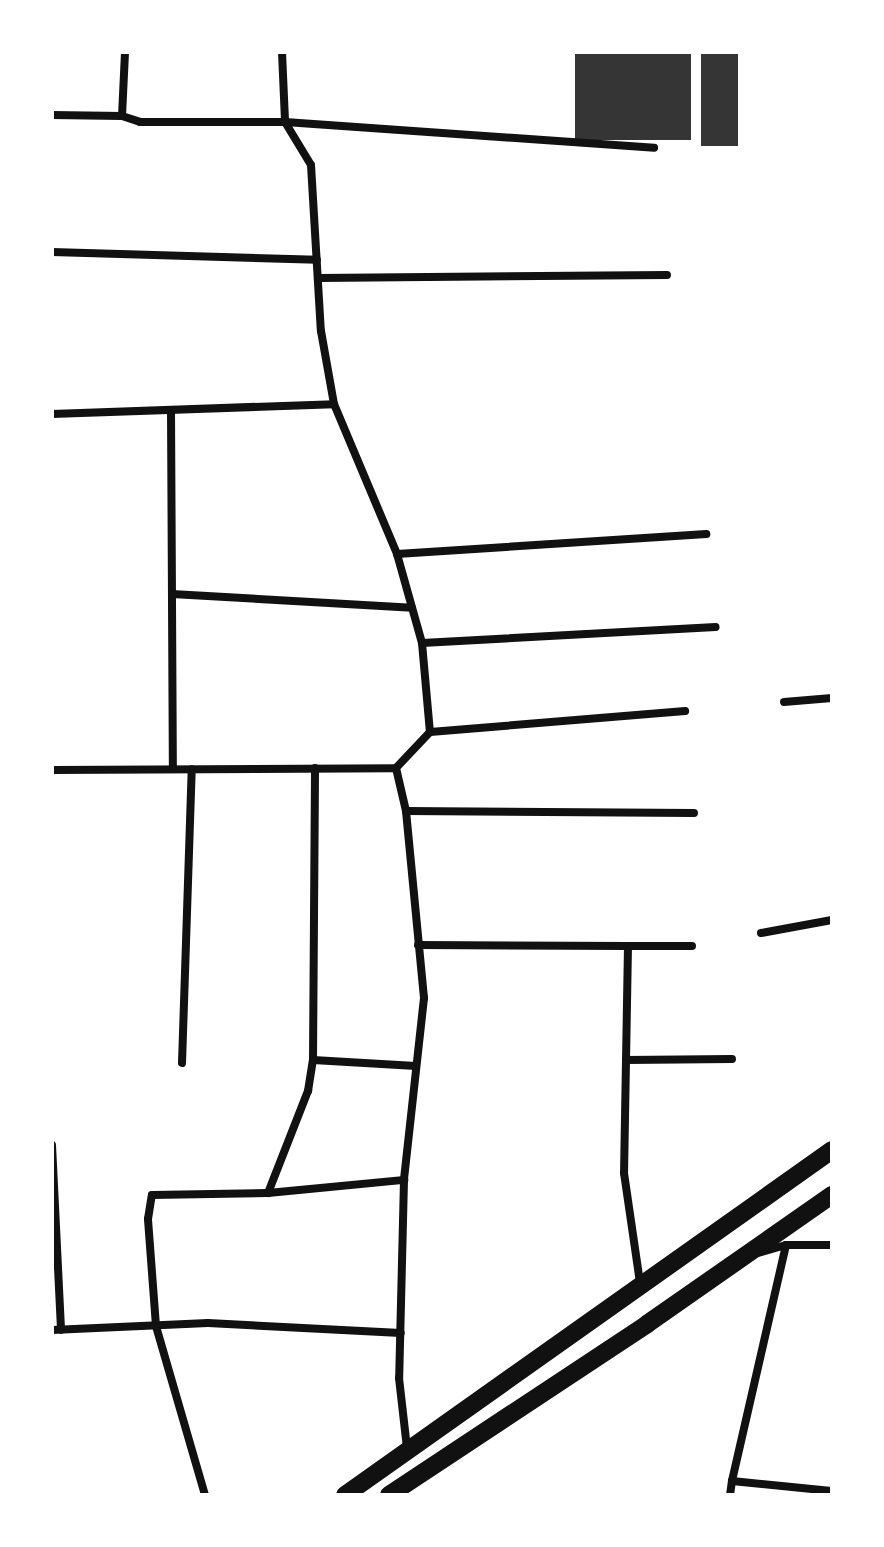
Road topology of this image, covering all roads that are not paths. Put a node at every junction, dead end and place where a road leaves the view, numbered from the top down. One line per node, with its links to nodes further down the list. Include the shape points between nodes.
1 (125, 52): 4 (street)
2 (282, 52): 5 (street)
3 (52, 115): 4 (street)
4 (122, 116): 5 (street, via 140,122)
5 (285, 122): 6 (street); 8 (street, via 311,165)
6 (654, 148)
7 (52, 252): 8 (street)
8 (317, 260): 10 (street)
9 (667, 275): 10 (street)
10 (318, 278): 11 (street)
11 (334, 404): 12 (street); 15 (street)
12 (171, 410): 13 (street); 16 (street)
13 (52, 414)
14 (706, 534): 15 (street)
15 (397, 554): 17 (street)
16 (172, 594): 17 (street); 26 (street)
17 (412, 608): 19 (street)
18 (716, 627): 19 (street)
19 (422, 643): 23 (street)
20 (832, 698): 21 (street)
21 (784, 702)
22 (685, 711): 23 (street)
23 (430, 732): 25 (street)
24 (315, 768): 25 (street); 27 (street); 37 (street)
25 (396, 768): 29 (street)
26 (173, 769): 27 (street); 28 (street)
27 (192, 769): 39 (street)
28 (52, 770)
29 (406, 811): 30 (street); 33 (street)
30 (694, 813)
31 (832, 920): 32 (street)
32 (761, 933)
33 (418, 945): 34 (street); 40 (street, via 424,998)
34 (628, 946): 35 (street); 38 (street)
35 (692, 946)
36 (732, 1059): 38 (street)
37 (313, 1060): 40 (street); 44 (street, via 308,1091)
38 (626, 1060): 51 (street, via 624,1173)
39 (182, 1063)
40 (416, 1066): 43 (street)
41 (52, 1145): 47 (street)
42 (832, 1150): 46 (main road)
43 (404, 1180): 44 (street); 54 (street)
44 (268, 1193): 52 (street, via 152,1195 148,1219)
45 (832, 1195): 50 (main road)
46 (733, 1220): 50 (main road); 51 (main road)
47 (54, 1239): 53 (street)
48 (786, 1245): 49 (street); 50 (street); 56 (street)
49 (832, 1245)
50 (746, 1254): 61 (main road)
51 (641, 1284): 55 (main road)
52 (156, 1326): 53 (street); 54 (street, via 208,1323); 58 (street)
53 (57, 1330)
54 (401, 1333): 55 (street, via 399,1378)
55 (408, 1450): 60 (main road)
56 (732, 1481): 57 (street); 62 (street)
57 (832, 1491)
58 (204, 1493): 59 (street)
59 (192, 1495)
60 (345, 1495)
61 (389, 1495)
62 (730, 1495)

